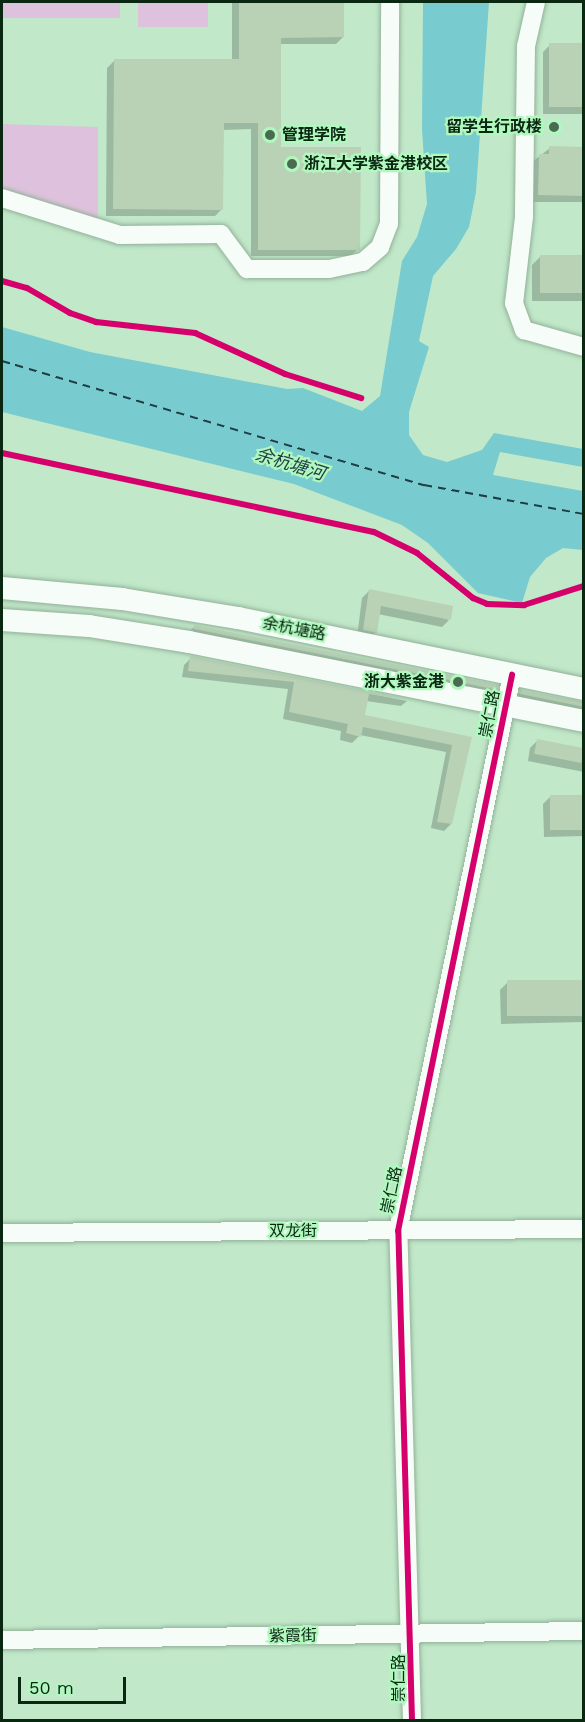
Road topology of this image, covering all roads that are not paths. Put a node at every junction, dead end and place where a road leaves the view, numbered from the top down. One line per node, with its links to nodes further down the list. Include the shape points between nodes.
1 (390, 2): 3 (street, via 389,224 380,247 363,262 329,269 247,269 222,234 120,235)
2 (536, 2): 4 (street, via 526,46 524,217 514,303 524,330)
3 (2, 198)
4 (584, 347)
5 (2, 588): 7 (main road, 余杭塘路, via 122,599 238,618 447,658)
6 (2, 620): 9 (main road, 余杭塘路, via 89,626 189,642)
7 (512, 675): 8 (main road, 余杭塘路); 9 (street, 崇仁路)
8 (584, 689)
9 (506, 706): 10 (main road, 余杭塘路); 12 (street, 崇仁路)
10 (584, 721)
11 (584, 1229): 12 (street, 双龙街)
12 (398, 1231): 13 (street, 双龙街); 15 (street, 崇仁路)
13 (2, 1233)
14 (584, 1631): 15 (street, 紫霞街)
15 (412, 1634): 16 (street, 紫霞街); 17 (street, 崇仁路)
16 (2, 1640)
17 (412, 1720)

